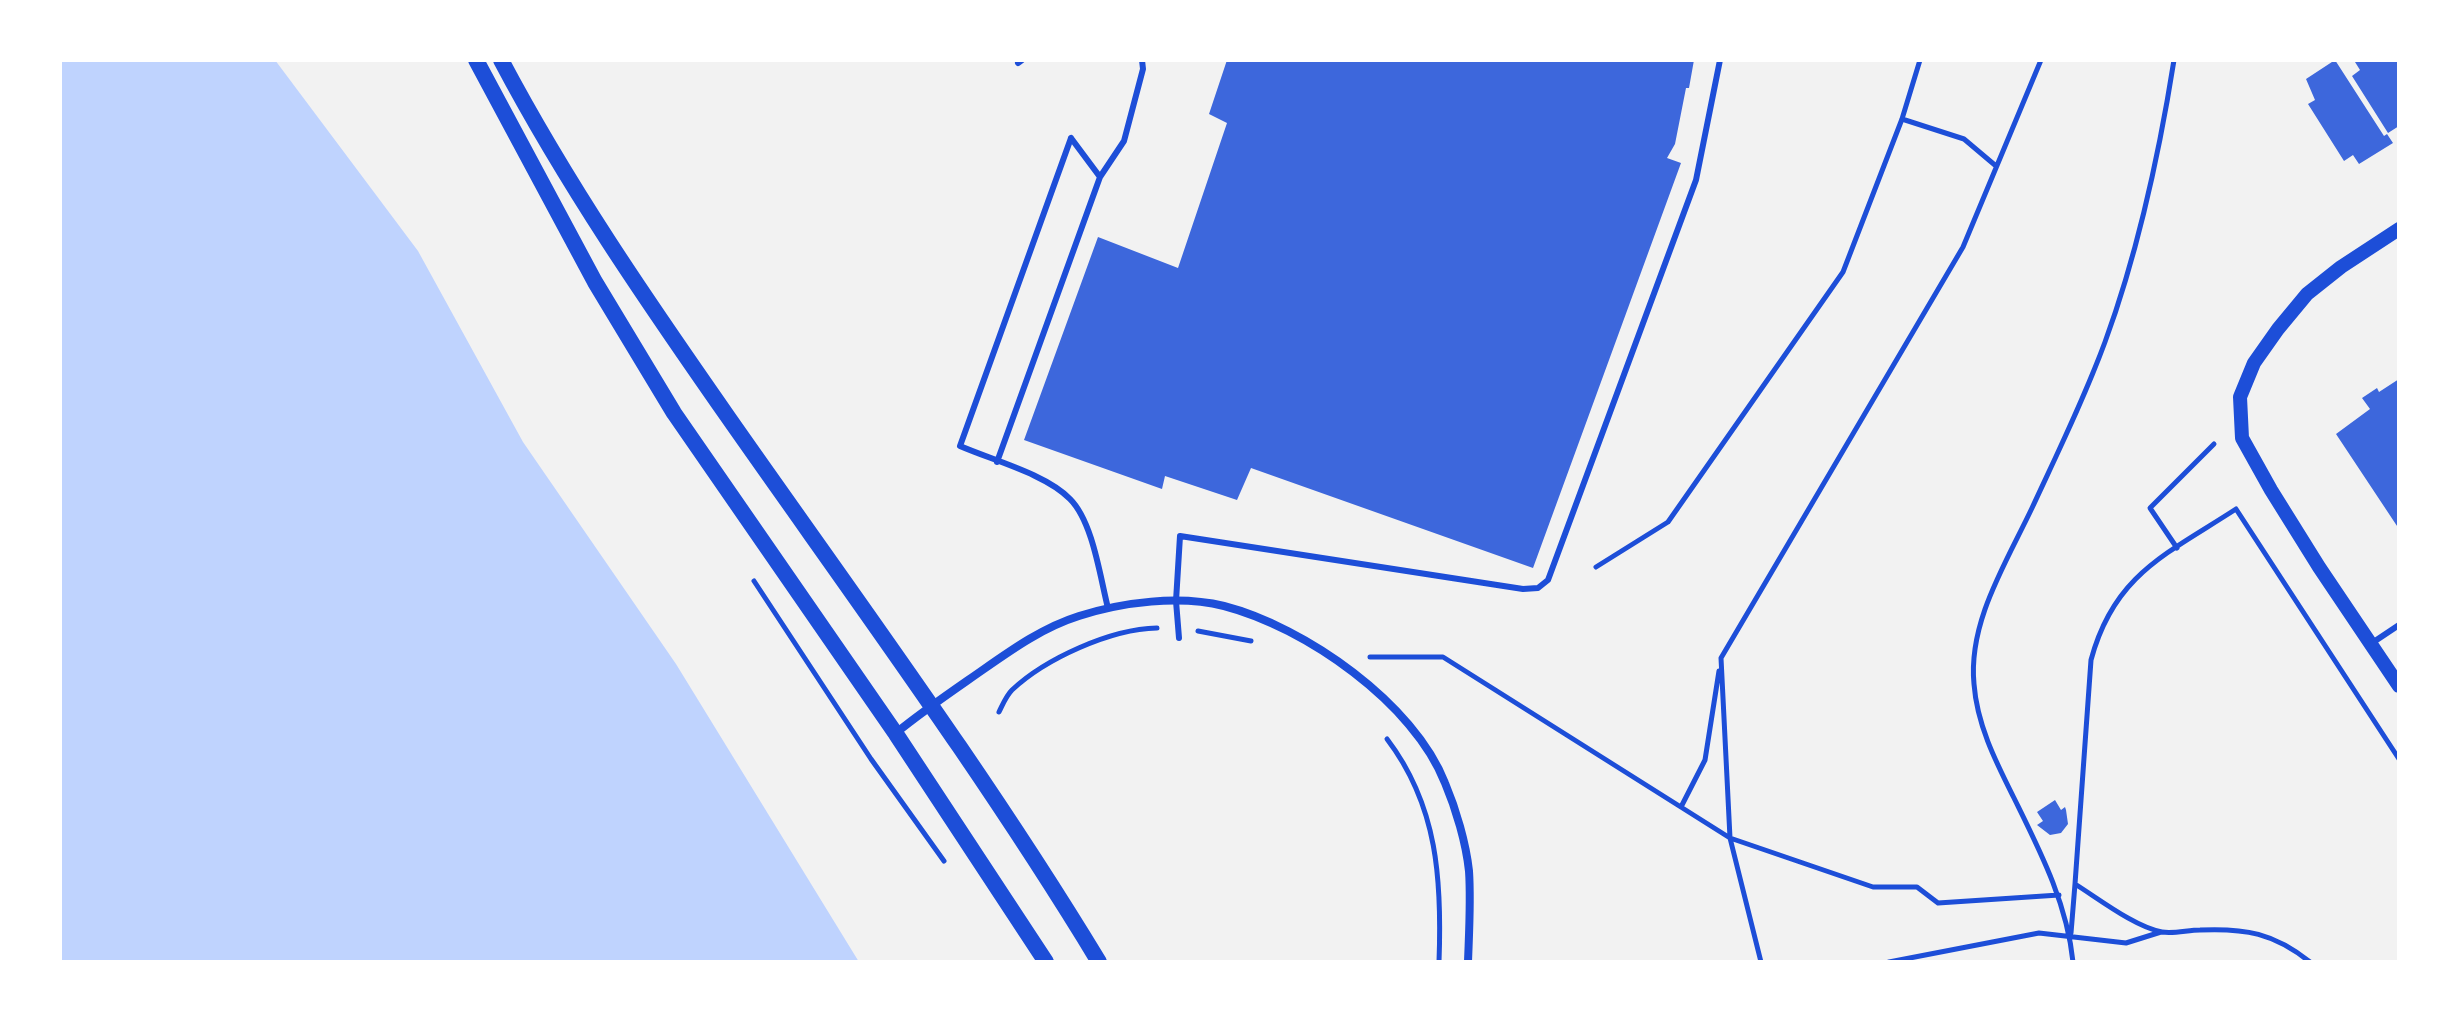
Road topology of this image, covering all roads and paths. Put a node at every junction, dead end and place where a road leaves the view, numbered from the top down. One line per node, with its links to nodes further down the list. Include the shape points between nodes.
1 (476, 60): 29 (main road, via 595,282 674,413)
2 (501, 60): 26 (main road, via 633,280)
3 (1142, 60): 10 (lane, via 1124,141)
4 (1720, 60): 16 (lane, via 1696,180 1548,580 1538,588 1523,589 1180,536)
5 (1920, 60): 8 (path)
6 (2041, 60): 9 (path)
7 (2174, 60): 34 (path, via 2156,158 2105,341 1984,610 1974,647 1982,726)
8 (1902, 119): 9 (path, via 1964,139); 15 (path, via 1843,272 1668,522)
9 (1997, 166): 24 (path, via 1963,247)
10 (1100, 177): 13 (lane); 13 (lane, via 1071,138 960,446)
11 (2399, 229): 21 (street, via 2307,294 2254,363 2240,397 2242,438)
12 (2214, 444): 14 (path, via 2150,508)
13 (997, 462): 17 (lane, via 1047,482 1072,500 1089,533)
14 (2177, 548): 30 (path, via 2236,509); 33 (path, via 2126,586 2097,637)
15 (1596, 567)
16 (1176, 601): 17 (street); 19 (lane); 23 (street, via 1261,618)
17 (1108, 608): 26 (street, via 1054,625)
18 (2399, 625): 21 (lane)
19 (1179, 627): 20 (lane); 22 (path); 27 (path, via 1112,637 1041,666 1009,693)
20 (1179, 638)
21 (2371, 643): 25 (street)
22 (1262, 644)
23 (1332, 657): 31 (path, via 1443,657); 40 (street, via 1396,708 1445,781 1469,870)
24 (1721, 658): 31 (path, via 1705,760); 32 (path)
25 (2399, 686)
26 (930, 706): 29 (street); 38 (main road)
27 (999, 712)
28 (1381, 731): 39 (path, via 1420,795 1438,859)
29 (896, 734): 37 (main road)
30 (2399, 759)
31 (1681, 807): 32 (path)
32 (1730, 838): 34 (path, via 1873,887 1917,887 1938,903); 41 (path)
33 (2075, 884): 35 (path); 36 (path)
34 (2059, 895): 36 (path)
35 (2162, 932): 36 (path, via 2126,943); 44 (path, via 2218,929 2264,934)
36 (2070, 938): 42 (path, via 2039,933); 43 (path)
37 (1046, 962)
38 (1099, 962)
39 (1439, 962)
40 (1468, 962)
41 (1761, 962)
42 (1889, 962)
43 (2073, 962)
44 (2310, 962)

